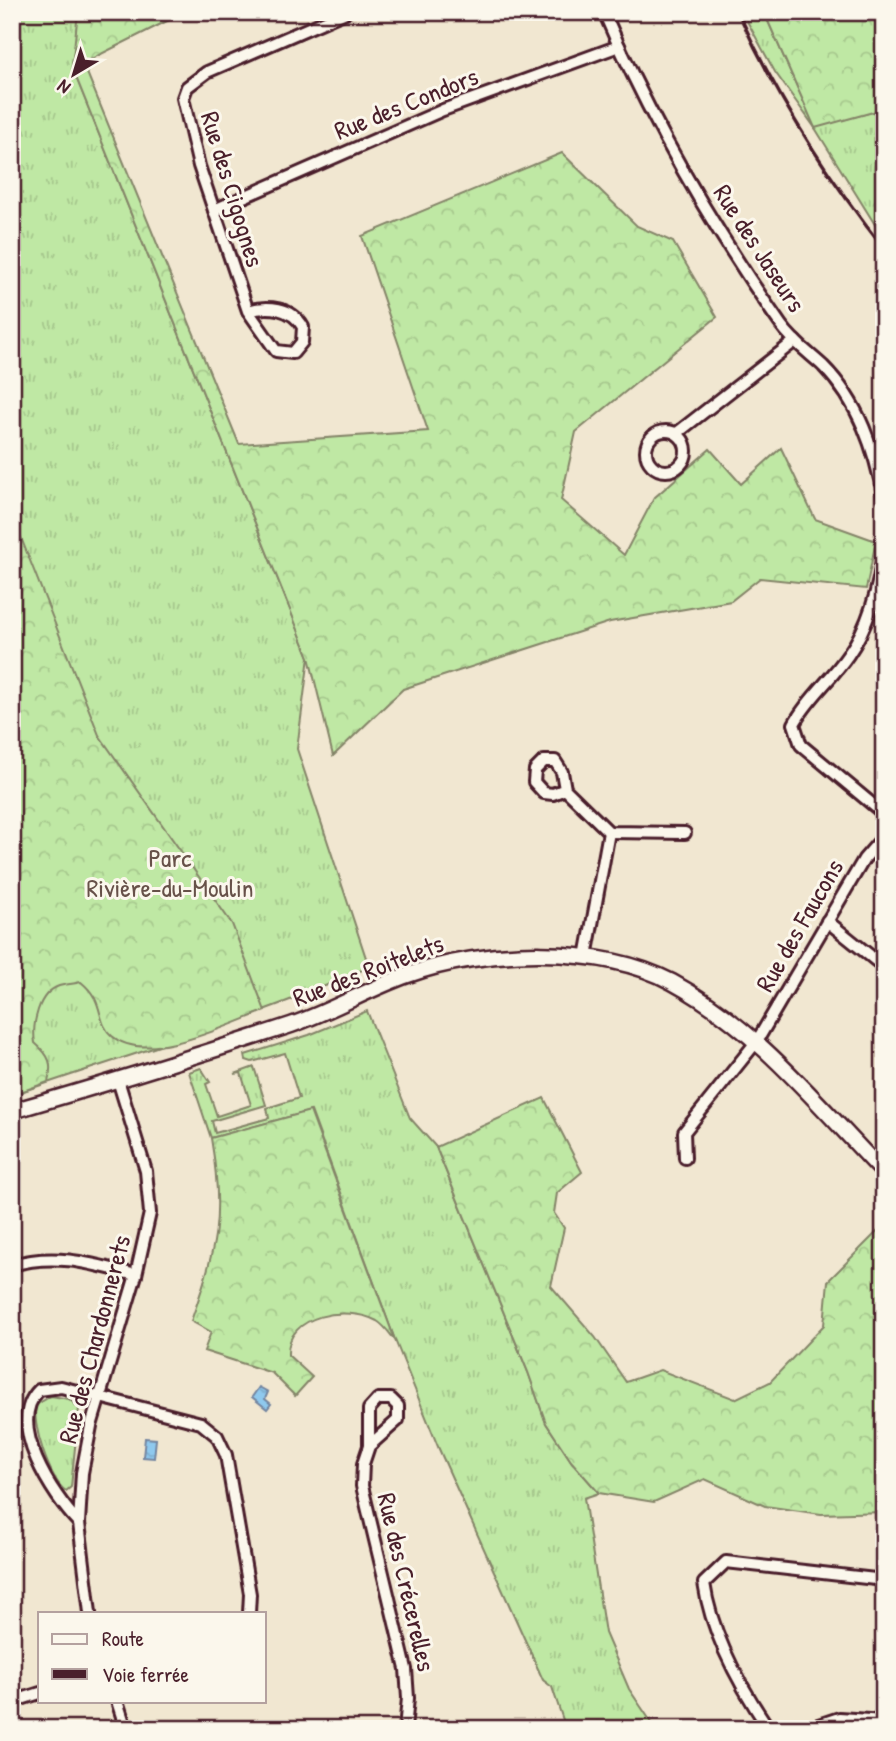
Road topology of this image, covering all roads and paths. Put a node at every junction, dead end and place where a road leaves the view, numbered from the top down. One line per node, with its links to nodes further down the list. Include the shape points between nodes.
1 (346, 12): 4 (street, Rue des Cigognes, via 207,72 187,87 183,98 187,121)
2 (604, 12): 3 (street, Rue des Jaseurs)
3 (619, 46): 4 (street, Rue des Condors, via 443,110); 6 (street, Rue des Jaseurs, via 678,163)
4 (214, 210): 5 (street, Rue des Cigognes)
5 (248, 311): 5 (street, Rue des Cigognes, via 267,307 289,313 303,327 302,342 293,353 276,351)
6 (795, 341): 7 (street); 8 (street, Rue des Jaseurs, via 824,367 859,417 877,461)
7 (677, 433)
8 (884, 499)
9 (884, 546): 11 (street, via 874,599 861,634 794,724 801,745)
10 (565, 789): 12 (street)
11 (884, 814)
12 (609, 832): 13 (street); 16 (street)
13 (685, 833)
14 (884, 836): 15 (street, Rue des Faucons, via 864,859)
15 (827, 921): 17 (street); 18 (street, Rue des Faucons)
16 (586, 957): 18 (street, Rue des Roitelets, via 669,980 720,1010); 19 (street, Rue des Roitelets, via 474,957 429,968 303,1021)
17 (884, 967)
18 (757, 1041): 21 (street, Rue des Faucons, via 684,1132); 22 (street, Rue des Roitelets)
19 (118, 1080): 20 (street, Rue des Roitelets); 24 (street, Rue des Chardonnerets, via 149,1186 148,1226)
20 (12, 1111)
21 (685, 1158)
22 (884, 1173)
23 (12, 1265): 24 (street, via 42,1258 74,1259)
24 (135, 1275): 25 (street, Rue des Chardonnerets)
25 (100, 1395): 27 (street, Rue des Chardonnerets, via 83,1469); 27 (street, via 48,1386 34,1395 26,1411 48,1484); 30 (street, via 201,1423 217,1436 227,1462 250,1594)
26 (369, 1446): 36 (street, Rue des Crécerelles, via 361,1474 363,1498 406,1669)
27 (79, 1523): 29 (street, Rue des Chardonnerets)
28 (884, 1580): 37 (street, via 726,1562 704,1583 708,1611 752,1704)
29 (90, 1612)
30 (248, 1612)
31 (38, 1694): 32 (street)
32 (12, 1702)
33 (117, 1702): 35 (street)
34 (884, 1721): 38 (street, via 839,1718)
35 (126, 1729)
36 (405, 1729)
37 (769, 1729)
38 (806, 1729)

